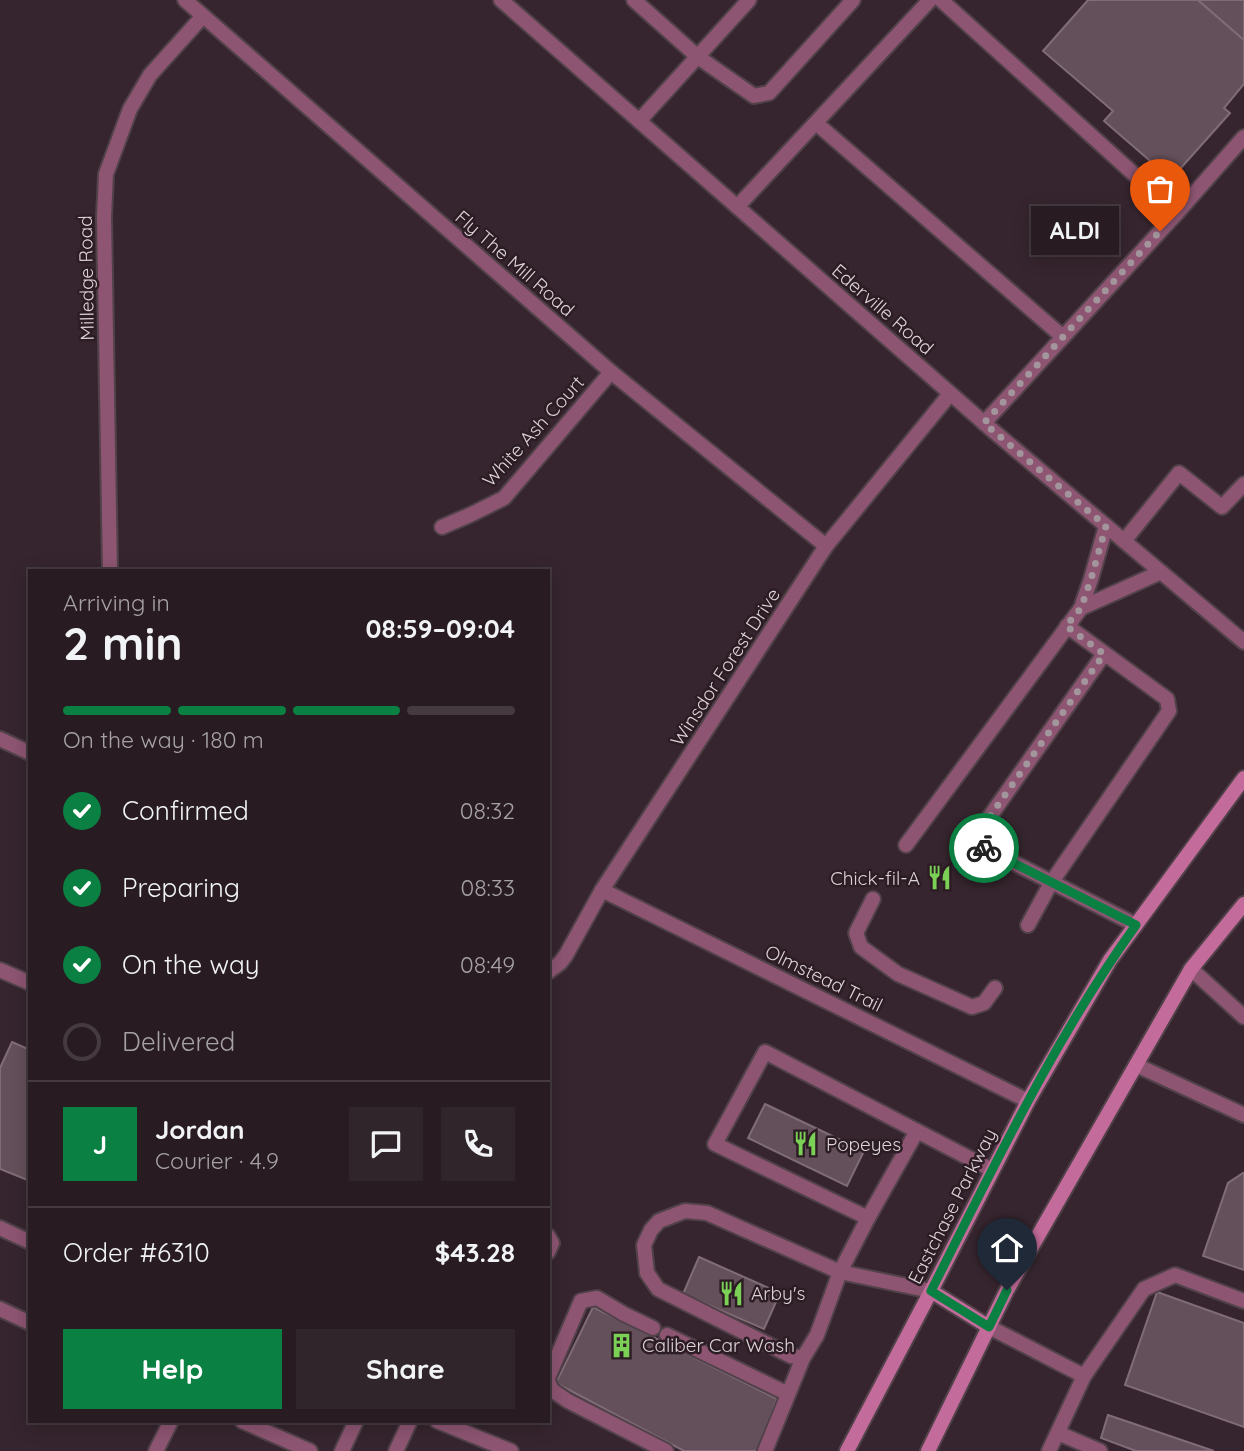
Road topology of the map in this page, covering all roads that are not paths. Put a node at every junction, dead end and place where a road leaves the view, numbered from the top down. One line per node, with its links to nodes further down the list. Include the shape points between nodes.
1 (185, 0): 8 (street, Fly The Mill Road)
2 (501, 0): 10 (street, Ederville Road)
3 (634, 0): 9 (street)
4 (749, 0): 9 (street)
5 (853, 0): 9 (street, via 769,93 754,96)
6 (930, 0): 11 (street)
7 (941, 0): 14 (street)
8 (203, 16): 16 (street, Fly The Mill Road); 24 (street, Milledge Road, via 150,75 130,109 106,174)
9 (698, 57): 10 (street)
10 (639, 121): 13 (street, Ederville Road)
11 (816, 123): 13 (street); 15 (street)
12 (1244, 137): 14 (street)
13 (737, 207): 17 (street, Ederville Road)
14 (1177, 213): 15 (street)
15 (1063, 337): 18 (street)
16 (611, 372): 21 (street, White Ash Court, via 504,498); 23 (street, Fly The Mill Road)
17 (950, 394): 18 (street, Ederville Road); 23 (street, Winsdor Forest Drive)
18 (984, 423): 20 (street, Ederville Road)
19 (1244, 484): 22 (street, via 1223,507 1179,473)
20 (1106, 526): 22 (street, Ederville Road); 26 (street)
21 (442, 527)
22 (1124, 541): 25 (street, Ederville Road)
23 (826, 546): 35 (street, Winsdor Forest Drive)
24 (110, 569)
25 (1161, 572): 26 (street); 28 (street, Ederville Road)
26 (1081, 608): 27 (street)
27 (1066, 626): 29 (street); 33 (street)
28 (1244, 642)
29 (1104, 654): 34 (street, via 1167,699 1169,711); 34 (street, via 979,832 981,846)
30 (0, 739): 31 (street)
31 (28, 752)
32 (1244, 778): 39 (main road, Eastchase Parkway)
33 (906, 845)
34 (1051, 883): 38 (street); 39 (street)
35 (602, 890): 42 (street, Winsdor Forest Drive, via 566,955); 47 (street, Olmstead Trail)
36 (873, 899): 44 (street, via 856,933 861,947 898,974 972,1007 984,1003)
37 (1244, 904): 40 (main road)
38 (1028, 925)
39 (1136, 925): 47 (main road, Eastchase Parkway, via 1110,960)
40 (1191, 969): 45 (street); 46 (main road)
41 (0, 970): 43 (street)
42 (550, 970)
43 (28, 982)
44 (995, 988)
45 (1244, 1017)
46 (1136, 1065): 48 (street); 59 (main road)
47 (1028, 1101): 50 (main road, Eastchase Parkway)
48 (1244, 1115)
49 (917, 1131): 50 (street); 51 (street); 51 (street, via 765,1052 715,1144)
50 (992, 1170): 55 (main road, Eastchase Parkway)
51 (869, 1218): 54 (street)
52 (0, 1228): 53 (street)
53 (28, 1241)
54 (840, 1272): 55 (street); 62 (street, via 817,1335); 62 (street, via 706,1213 685,1211 659,1221 644,1245 647,1273 658,1289)
55 (931, 1291): 59 (main road); 81 (main road, Eastchase Parkway)
56 (1244, 1301): 64 (street, via 1175,1275 1144,1289)
57 (0, 1309): 58 (street)
58 (28, 1322)
59 (989, 1327): 64 (street); 82 (main road)
60 (653, 1328): 63 (street, via 597,1297 581,1301)
61 (667, 1335): 66 (street)
62 (803, 1358): 66 (street)
63 (550, 1374)
64 (1084, 1376): 73 (street)
65 (550, 1385): 79 (street, via 568,1402)
66 (788, 1394): 80 (street)
67 (170, 1423): 74 (street)
68 (247, 1423): 75 (street)
69 (355, 1423): 76 (street)
70 (409, 1423): 77 (street)
71 (448, 1423): 72 (street)
72 (469, 1427): 78 (street)
73 (1058, 1433): 83 (street); 84 (street)
74 (156, 1451)
75 (310, 1451)
76 (342, 1451)
77 (396, 1451)
78 (510, 1451)
79 (666, 1451)
80 (765, 1451)
81 (848, 1451)
82 (928, 1451)
83 (1049, 1451)
84 (1100, 1451)

